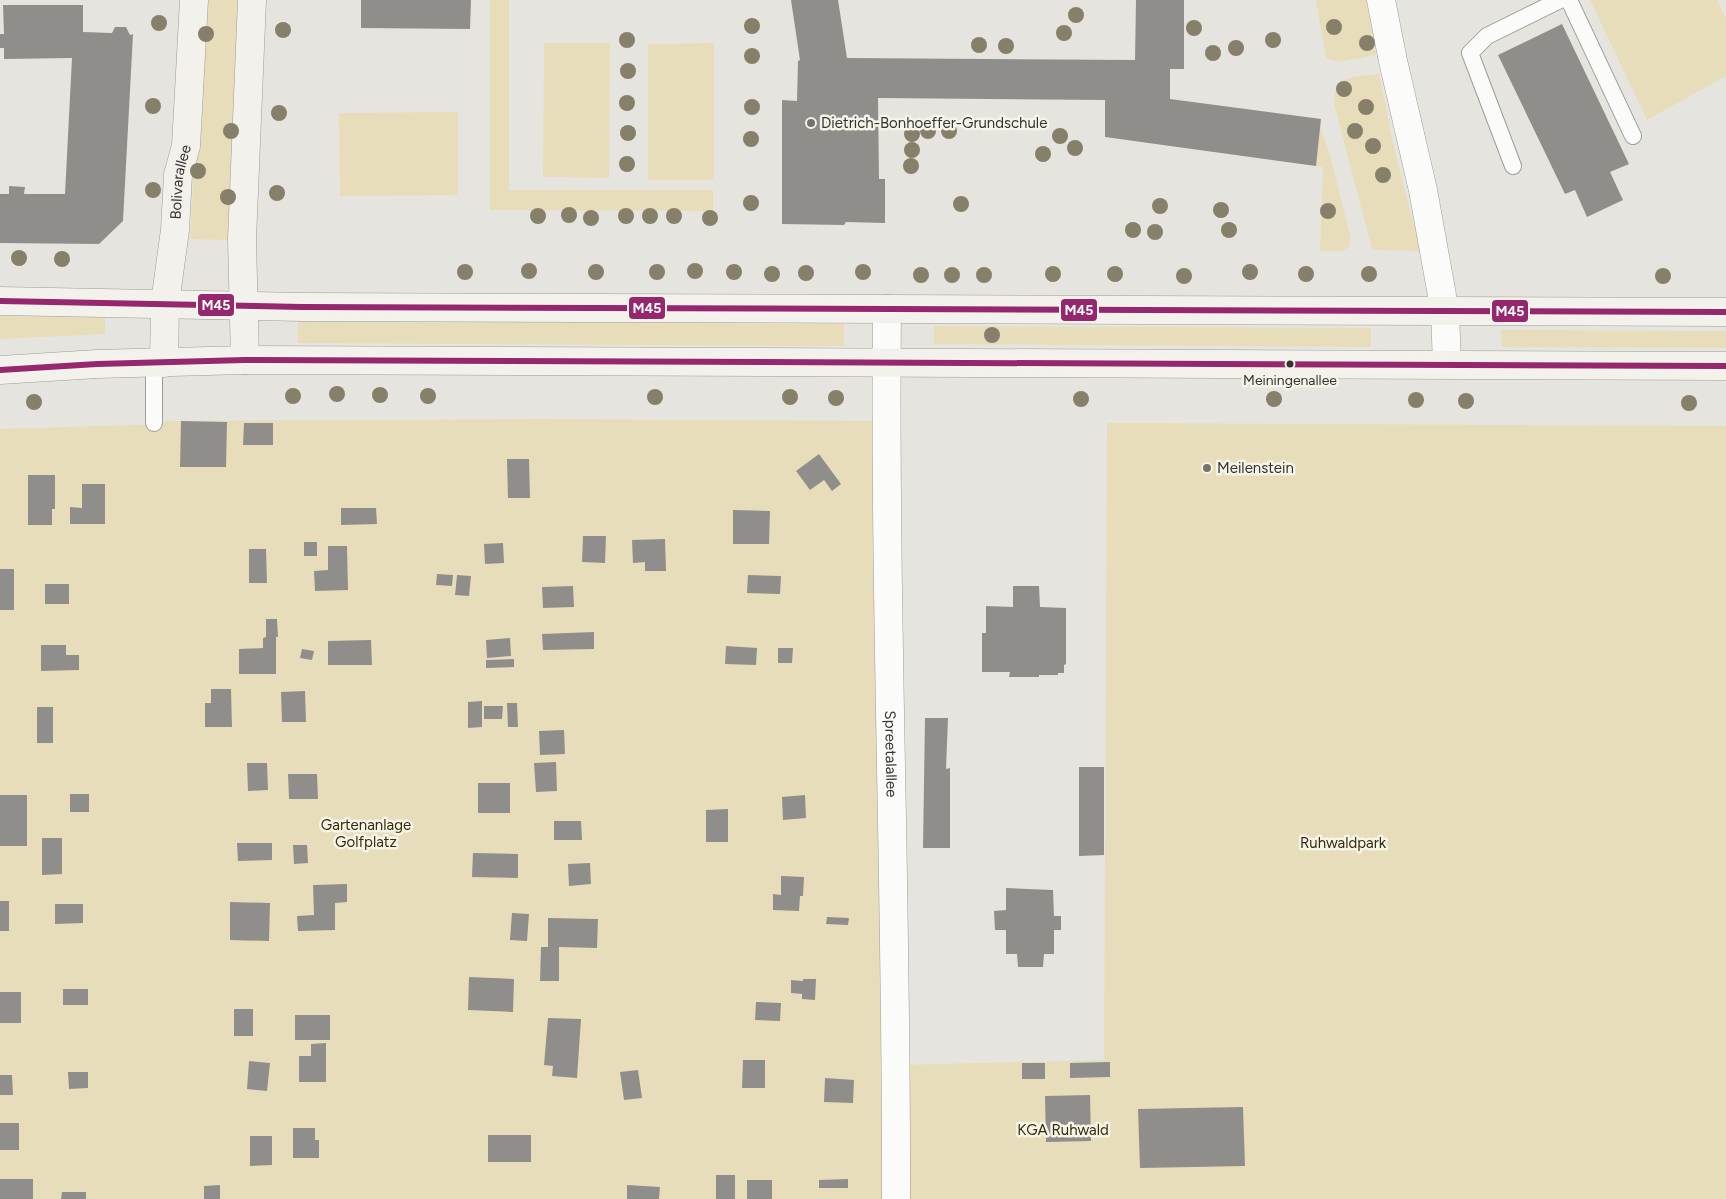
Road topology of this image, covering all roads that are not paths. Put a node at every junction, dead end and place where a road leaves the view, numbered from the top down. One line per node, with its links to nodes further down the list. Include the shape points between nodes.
1 (194, 0): 9 (main road, Bolivarallee, via 186,146 178,175 175,230)
2 (252, 0): 10 (main road, via 242,239)
3 (1381, 0): 12 (street)
4 (1560, 0): 7 (lane, via 1487,36 1470,53)
5 (1569, 0): 6 (lane)
6 (1633, 136)
7 (1514, 166)
8 (0, 301): 9 (main road)
9 (165, 303): 10 (main road); 16 (main road, Bolivarallee)
10 (244, 305): 11 (main road); 14 (main road)
11 (887, 309): 12 (main road); 15 (street, Spreetalallee)
12 (1445, 312): 13 (main road); 17 (street)
13 (1726, 312)
14 (245, 360): 15 (main road); 16 (main road)
15 (886, 362): 17 (main road); 21 (street, Spreetalallee, via 897,1065)
16 (159, 363): 19 (main road); 20 (lane)
17 (1447, 364): 18 (main road)
18 (1726, 366)
19 (0, 370)
20 (154, 423)
21 (896, 1199)

